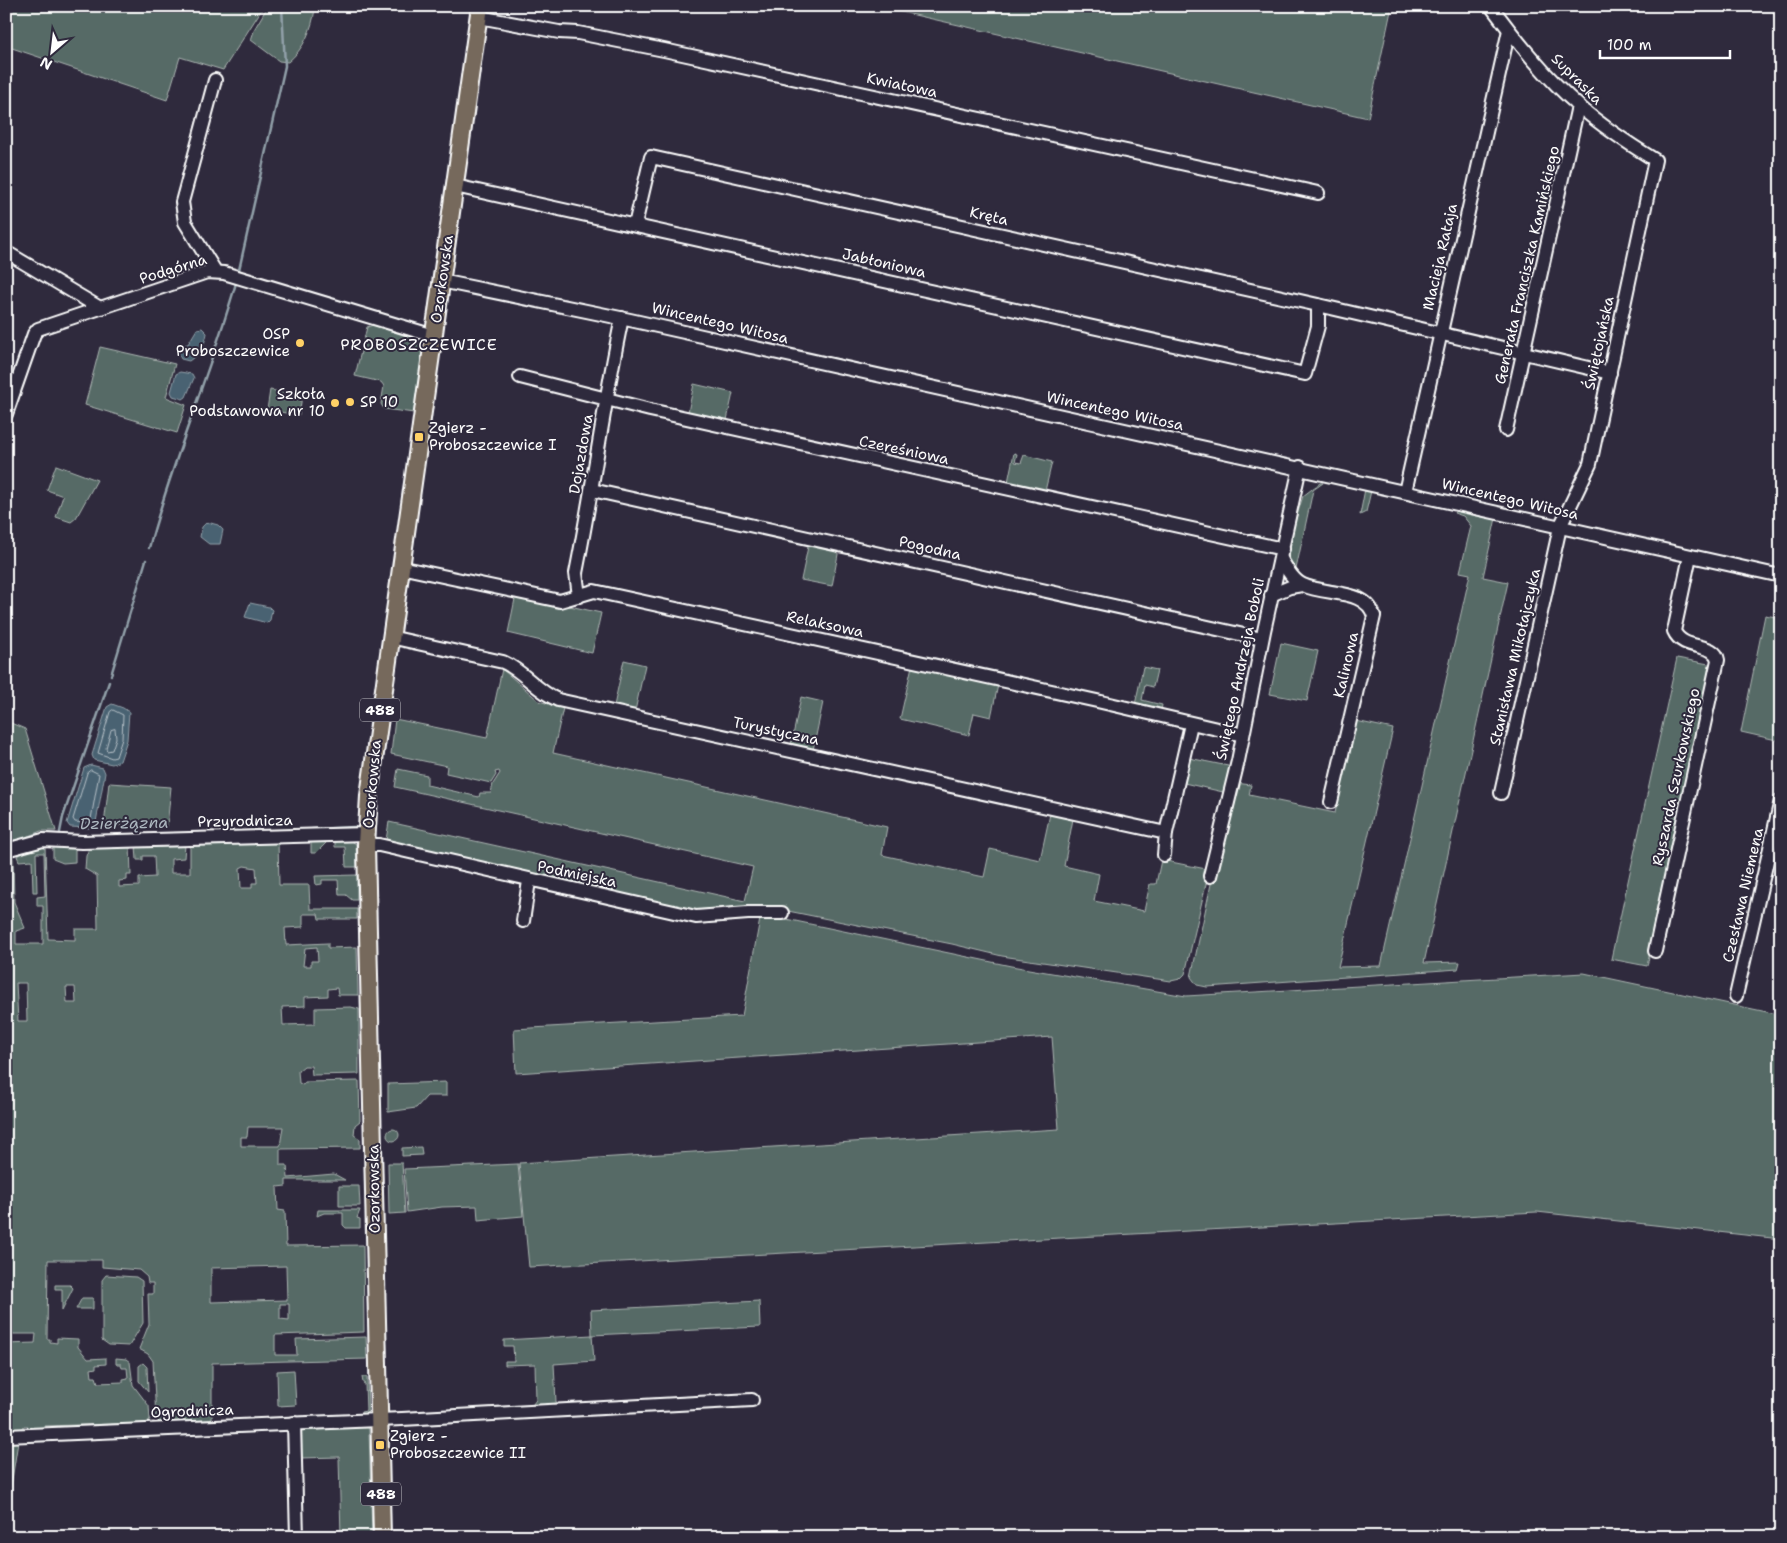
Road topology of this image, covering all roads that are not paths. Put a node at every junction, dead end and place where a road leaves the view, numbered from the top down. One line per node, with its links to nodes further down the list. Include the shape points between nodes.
1 (1490, 6): 3 (street, Supraska)
2 (479, 12): 7 (main road, Ozorkowska / 488); 8 (street, Kwiatowa)
3 (1509, 30): 5 (street, Supraska); 16 (street, Macieja Rataja)
4 (215, 80): 11 (street, via 182,202 185,222)
5 (1578, 106): 6 (street, Supraska); 18 (street, Generała Franciszka Kamińskiego)
6 (1655, 160): 19 (street, Świętojańska)
7 (455, 186): 9 (street, Jabłoniowa); 12 (main road, Ozorkowska / 488)
8 (1318, 193)
9 (635, 224): 13 (street, Kręta, via 651,157); 13 (street, Jabłoniowa, via 1305,374 1318,326)
10 (6, 252): 14 (street)
11 (215, 271): 14 (street, Podgórna); 17 (street, Podgórna)
12 (442, 281): 15 (street, Wincentego Witosa); 17 (main road, Ozorkowska / 488)
13 (1318, 305): 16 (street)
14 (100, 308): 22 (street, Podgórna, via 38,329)
15 (622, 318): 21 (street, Dojazdowa); 24 (street, Wincentego Witosa)
16 (1440, 332): 18 (street); 26 (street, Macieja Rataja)
17 (434, 336): 30 (main road, Ozorkowska / 488)
18 (1524, 353): 19 (street); 23 (street, Generała Franciszka Kamińskiego)
19 (1610, 373): 27 (street, Świętojańska, via 1590,464)
20 (520, 377): 21 (street, Czereśniowa)
21 (607, 400): 25 (street, Dojazdowa); 28 (street, Czereśniowa)
22 (6, 414)
23 (1506, 430)
24 (1300, 468): 26 (street, Wincentego Witosa); 28 (street, Świętego Andrzeja Boboli)
25 (592, 490): 34 (street, Dojazdowa, via 576,573); 36 (street, Pogodna)
26 (1405, 492): 27 (street, Wincentego Witosa)
27 (1560, 527): 29 (street, Wincentego Witosa); 39 (street, Stanisława Mikołajczyka)
28 (1282, 554): 32 (street, via 1287,570); 33 (street, Świętego Andrzeja Boboli)
29 (1690, 556): 31 (street, Wincentego Witosa); 50 (street, Ryszarda Szurkowskiego, via 1674,626 1677,636 1688,645 1713,651 1718,660)
30 (400, 567): 34 (street, Relaksowa, via 560,601); 35 (main road, Ozorkowska / 488)
31 (1781, 576)
32 (1302, 585): 33 (street, Kalinowa, via 1290,586); 41 (street, Kalinowa, via 1363,600 1371,607 1374,616)
33 (1272, 595): 36 (street, Świętego Andrzeja Boboli)
34 (580, 596): 37 (street, Relaksowa, via 594,591)
35 (390, 637): 42 (street, Turystyczna, via 503,662 514,667 544,695 558,700); 43 (main road, Ozorkowska / 488, via 372,764)
36 (1262, 639): 38 (street, Świętego Andrzeja Boboli)
37 (1191, 724): 38 (street, Relaksowa); 42 (street)
38 (1243, 735): 46 (street, Świętego Andrzeja Boboli)
39 (1501, 793)
40 (1781, 800): 51 (street, Czesława Niemena)
41 (1331, 802)
42 (1166, 833): 45 (street)
43 (367, 840): 44 (street, Przyrodnicza, via 49,840); 47 (street, Podmiejska); 53 (main road, Ozorkowska / 488)
44 (6, 850)
45 (1164, 856)
46 (1210, 876)
47 (529, 880): 48 (street, Podmiejska, via 696,917); 49 (street)
48 (782, 913)
49 (523, 921)
50 (1655, 951)
51 (1736, 996)
52 (752, 1400): 53 (street, Ogrodnicza)
53 (379, 1420): 54 (street, Ogrodnicza); 57 (main road, 488)
54 (294, 1423): 55 (street, Ogrodnicza); 56 (street)
55 (6, 1436)
56 (297, 1537)
57 (382, 1537)

